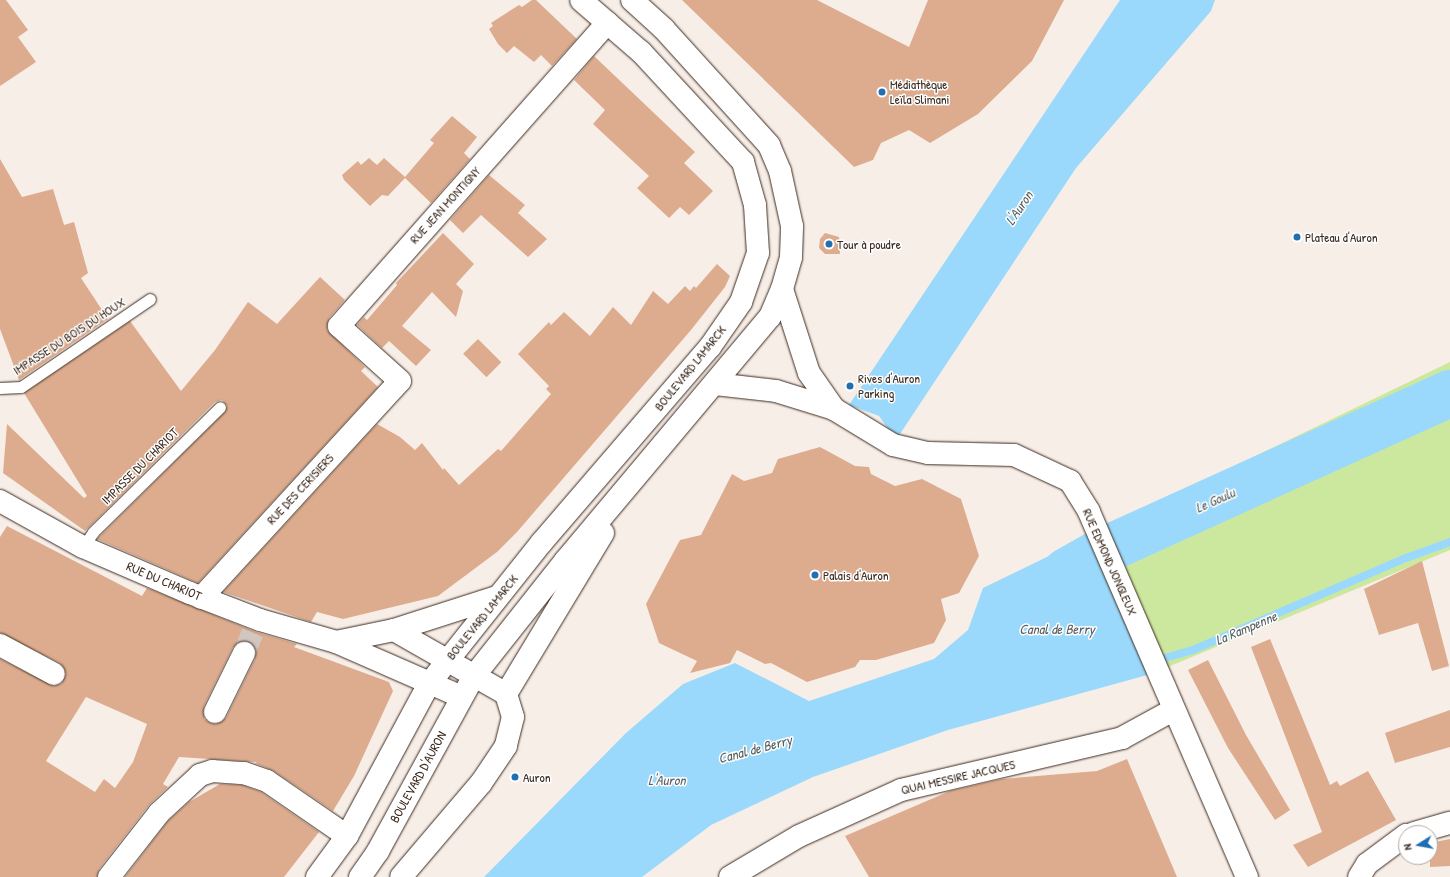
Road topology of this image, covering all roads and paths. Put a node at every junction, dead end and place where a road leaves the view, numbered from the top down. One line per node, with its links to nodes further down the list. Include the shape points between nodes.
1 (581, 0): 3 (street, BOULEVARD LAMARCK)
2 (632, 0): 4 (street, via 664,29 769,145 780,171 792,226 791,257)
3 (607, 23): 6 (street, RUE JEAN MONTIGNY, via 339,326); 14 (street, BOULEVARD LAMARCK, via 641,52 743,162 755,205 758,253 741,302 710,347)
4 (782, 289): 7 (street, via 770,317); 10 (street, RUE EDMOND JONGLEUX, via 809,373)
5 (150, 299): 8 (lane, IMPASSE DU BOIS DU HOUX, via 21,387)
6 (400, 381): 15 (street, RUE DES CERISIERS)
7 (715, 384): 10 (street, RUE EDMOND JONGLEUX, via 776,391); 11 (street)
8 (0, 388)
9 (220, 407): 13 (lane, IMPASSE DU CHARIOT, via 93,532)
10 (840, 413): 26 (street, RUE EDMOND JONGLEUX, via 893,445 928,453 1014,455 1070,481 1088,512)
11 (633, 481): 22 (street, via 565,561); 24 (street)
12 (0, 501): 13 (street, RUE DU CHARIOT)
13 (83, 547): 15 (street, RUE DU CHARIOT)
14 (497, 597): 16 (street, RUE DU CHARIOT); 20 (street, BOULEVARD LAMARCK)
15 (201, 598): 17 (street, RUE DU CHARIOT, via 257,626)
16 (394, 630): 17 (street, RUE DU CHARIOT); 20 (street)
17 (336, 642): 23 (street, RUE DU CHARIOT)
18 (0, 645): 21 (street)
19 (244, 653): 27 (street)
20 (448, 660): 22 (street); 23 (street, BOULEVARD LAMARCK)
21 (54, 674)
22 (474, 676): 24 (street); 25 (street, BOULEVARD D'AURON)
23 (429, 684): 25 (street, RUE DU CHARIOT); 30 (street)
24 (506, 694): 35 (street, via 513,717 506,746 481,783)
25 (462, 697): 34 (street, BOULEVARD D'AURON, via 378,851)
26 (1173, 710): 36 (street, QUAI MESSIRE JACQUES, via 1122,738 900,790 800,836); 37 (street, RUE EDMOND JONGLEUX)
27 (215, 712)
28 (1450, 823): 29 (street)
29 (1438, 826)
30 (347, 836): 32 (street, via 268,780 244,773 212,771 200,775 159,813); 33 (street)
31 (1398, 841): 38 (street, via 1367,864)
32 (109, 877)
33 (317, 877)
34 (360, 877)
35 (401, 877)
36 (730, 877)
37 (1247, 877)
38 (1359, 877)

